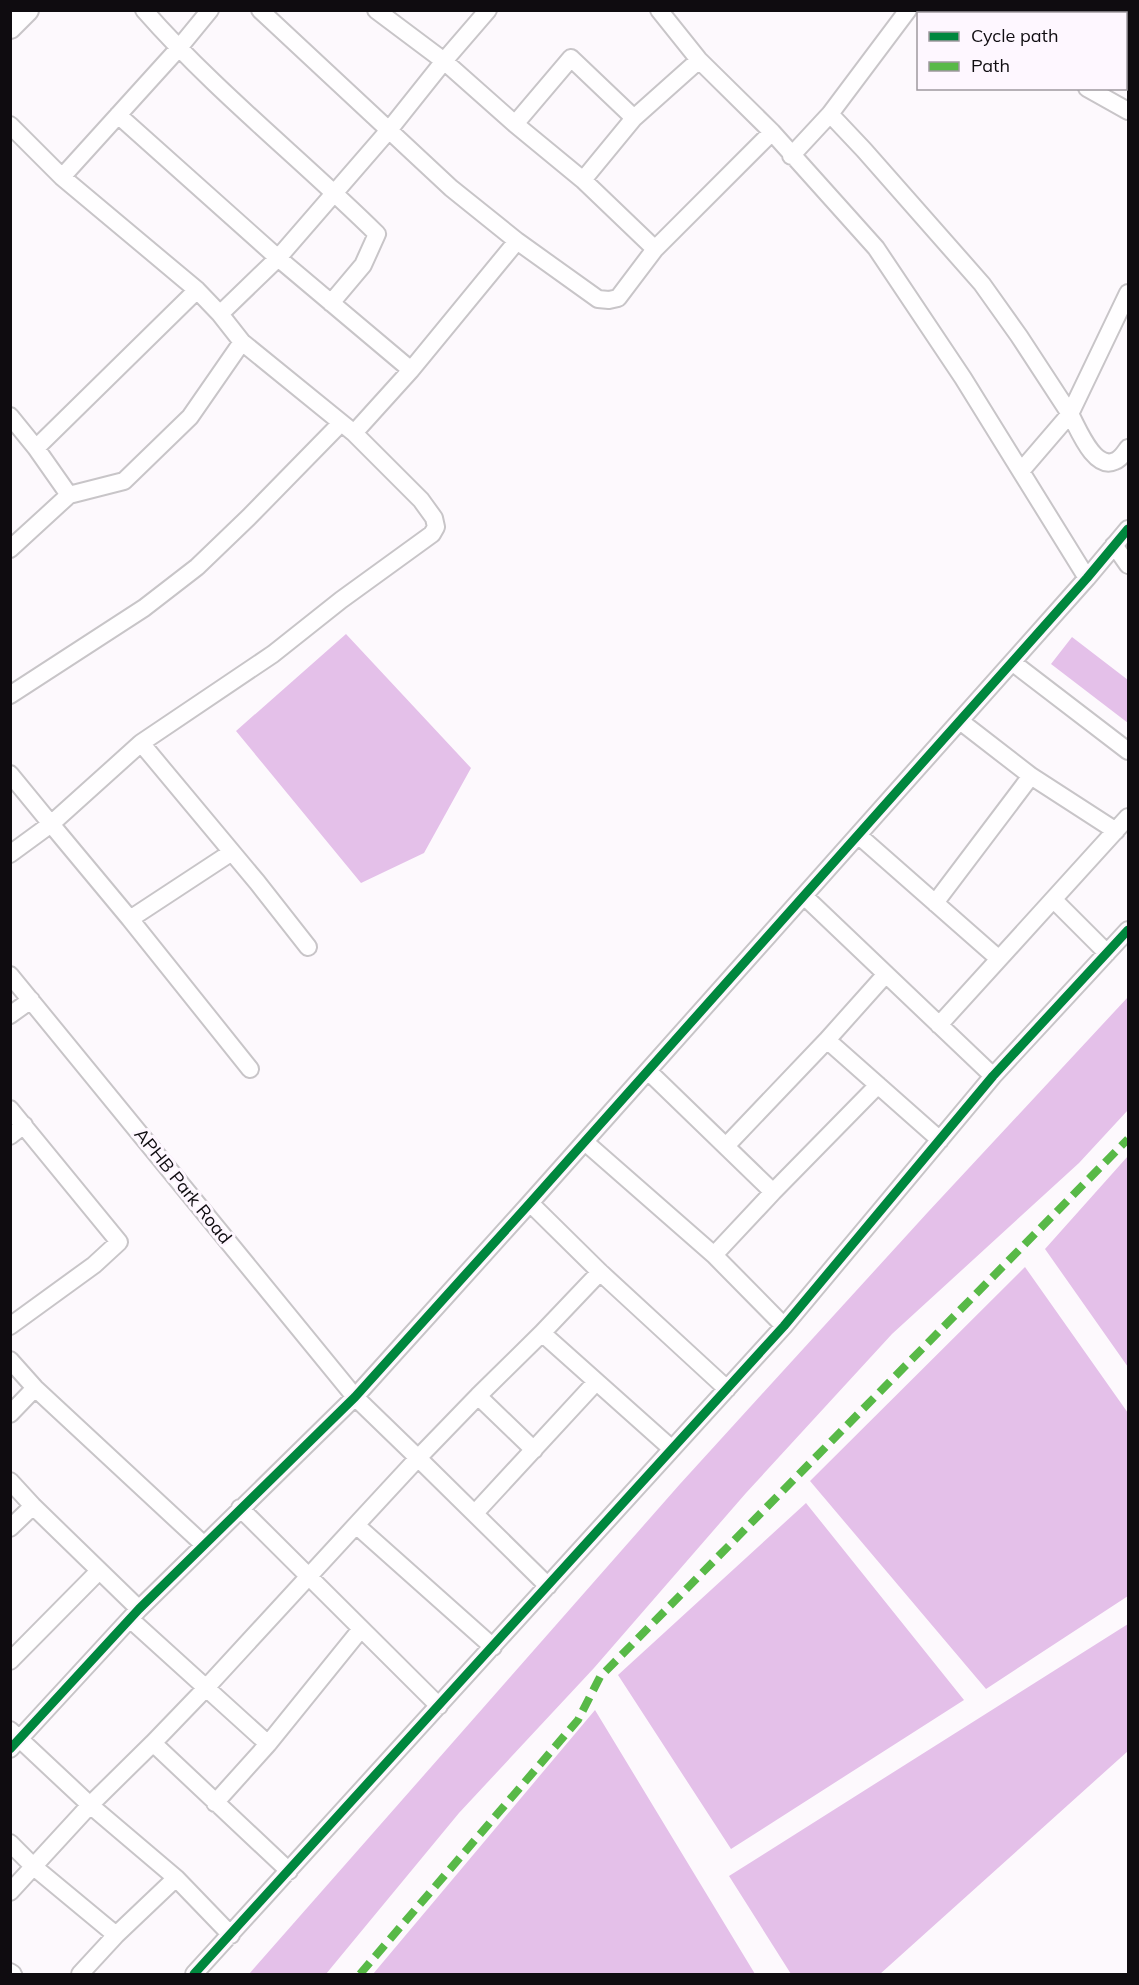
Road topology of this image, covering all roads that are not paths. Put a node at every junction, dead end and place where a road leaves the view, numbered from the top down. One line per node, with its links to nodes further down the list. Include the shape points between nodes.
1 (27, 10): 9 (main road)
2 (144, 10): 10 (street)
3 (210, 10): 10 (street)
4 (260, 10): 20 (street)
5 (376, 10): 12 (street)
6 (488, 10): 12 (street)
7 (659, 10): 11 (street)
8 (908, 10): 15 (street)
9 (10, 27)
10 (178, 49): 16 (street); 25 (street)
11 (699, 60): 17 (street); 21 (street)
12 (444, 61): 18 (street); 20 (street)
13 (1091, 90): 14 (street)
14 (1128, 111)
15 (830, 114): 22 (street); 35 (street, via 982,284)
16 (118, 115): 23 (street); 28 (street)
17 (634, 118): 18 (street, via 571,58); 24 (street)
18 (515, 124): 24 (street)
19 (10, 125): 23 (street)
20 (389, 129): 25 (street); 26 (street, via 451,188)
21 (772, 132): 22 (street); 27 (street)
22 (791, 156): 40 (street, via 876,248)
23 (62, 177): 29 (street)
24 (583, 180): 27 (street)
25 (336, 193): 28 (street); 31 (street, via 377,234 363,265)
26 (517, 241): 27 (street, via 598,299 609,300 618,298); 34 (street)
27 (656, 249)
28 (278, 258): 31 (street); 32 (street)
29 (197, 290): 32 (street); 38 (street)
30 (1128, 293): 35 (street)
31 (331, 303): 34 (street)
32 (220, 314): 33 (street)
33 (242, 342): 37 (street); 41 (street, via 190,417 124,481)
34 (411, 370): 37 (street)
35 (1070, 414): 39 (street, via 1095,457 1108,463 1118,461); 40 (street)
36 (10, 416): 38 (street)
37 (347, 428): 48 (street, via 197,567 144,608); 50 (street, via 421,500 434,518 436,527 432,534 273,654)
38 (36, 448): 41 (street)
39 (1128, 448)
40 (1020, 471): 46 (street)
41 (69, 495): 44 (street)
42 (1128, 529): 43 (street)
43 (1114, 545): 45 (street); 46 (street)
44 (10, 549)
45 (1128, 565)
46 (1094, 570): 47 (street)
47 (1012, 662): 49 (street); 51 (street)
48 (10, 695)
49 (960, 721): 53 (street); 57 (street)
50 (141, 743): 55 (street); 58 (street)
51 (1128, 751)
52 (10, 774): 55 (street)
53 (1031, 776): 56 (street); 62 (street)
54 (1128, 817): 56 (street)
55 (51, 824): 59 (street); 63 (street)
56 (1116, 831): 61 (street)
57 (858, 835): 60 (street); 62 (street)
58 (232, 852): 63 (street); 65 (street)
59 (10, 854)
60 (804, 896): 68 (street); 75 (street)
61 (1053, 900): 66 (street); 67 (street)
62 (934, 903): 67 (street)
63 (130, 919): 74 (street)
64 (1128, 930): 66 (street)
65 (308, 947)
66 (1107, 953): 76 (street)
67 (999, 959): 72 (street)
68 (886, 974): 72 (street); 73 (street)
69 (10, 975): 70 (street, APHB Park Road)
70 (31, 1000): 71 (street); 95 (street, APHB Park Road)
71 (10, 1016)
72 (939, 1025): 76 (street)
73 (827, 1040): 77 (street); 82 (street)
74 (250, 1069)
75 (648, 1071): 81 (street); 82 (street)
76 (993, 1076): 80 (street)
77 (878, 1085): 80 (street); 83 (street)
78 (10, 1109): 79 (street)
79 (17, 1131): 87 (street, via 119,1242)
80 (940, 1140): 88 (street)
81 (585, 1142): 84 (street); 85 (street)
82 (726, 1146): 83 (street)
83 (773, 1192): 85 (street)
84 (530, 1203): 86 (street); 95 (street)
85 (714, 1255): 88 (street)
86 (600, 1272): 89 (street); 93 (street)
87 (10, 1326)
88 (784, 1326): 93 (street)
89 (542, 1333): 91 (street); 94 (street)
90 (10, 1360): 92 (street)
91 (596, 1382): 97 (street); 98 (street)
92 (35, 1388): 96 (street); 106 (street)
93 (727, 1389): 97 (street)
94 (478, 1396): 98 (street); 99 (street)
95 (355, 1397): 99 (street, APHB Park Road); 102 (street)
96 (10, 1414)
97 (672, 1449): 109 (street)
98 (534, 1450): 103 (street)
99 (418, 1458): 103 (street, APHB Park Road); 104 (street)
100 (10, 1480): 101 (street)
101 (33, 1506): 105 (street); 107 (street)
102 (240, 1508): 106 (street); 108 (street)
103 (475, 1513): 109 (street, APHB Park Road)
104 (356, 1525): 108 (street); 112 (street)
105 (10, 1528)
106 (204, 1544): 110 (street)
107 (99, 1571): 110 (street); 113 (street)
108 (308, 1576): 111 (street); 114 (street)
109 (548, 1586): 112 (street)
110 (134, 1614): 114 (street); 116 (street)
111 (361, 1629): 115 (street); 118 (street)
112 (493, 1647): 115 (street)
113 (10, 1661)
114 (206, 1689): 117 (street); 118 (street)
115 (439, 1706): 123 (street)
116 (13, 1739): 120 (street)
117 (153, 1743): 119 (street); 120 (street)
118 (268, 1744): 119 (street)
119 (215, 1803): 123 (street)
120 (90, 1805): 122 (street); 124 (street)
121 (10, 1843): 122 (street)
122 (34, 1867): 125 (street); 126 (street)
123 (288, 1871): 127 (street)
124 (176, 1878): 126 (street); 127 (street)
125 (10, 1892)
126 (116, 1935): 128 (street)
127 (231, 1935): 129 (street)
128 (80, 1974)
129 (194, 1974)

